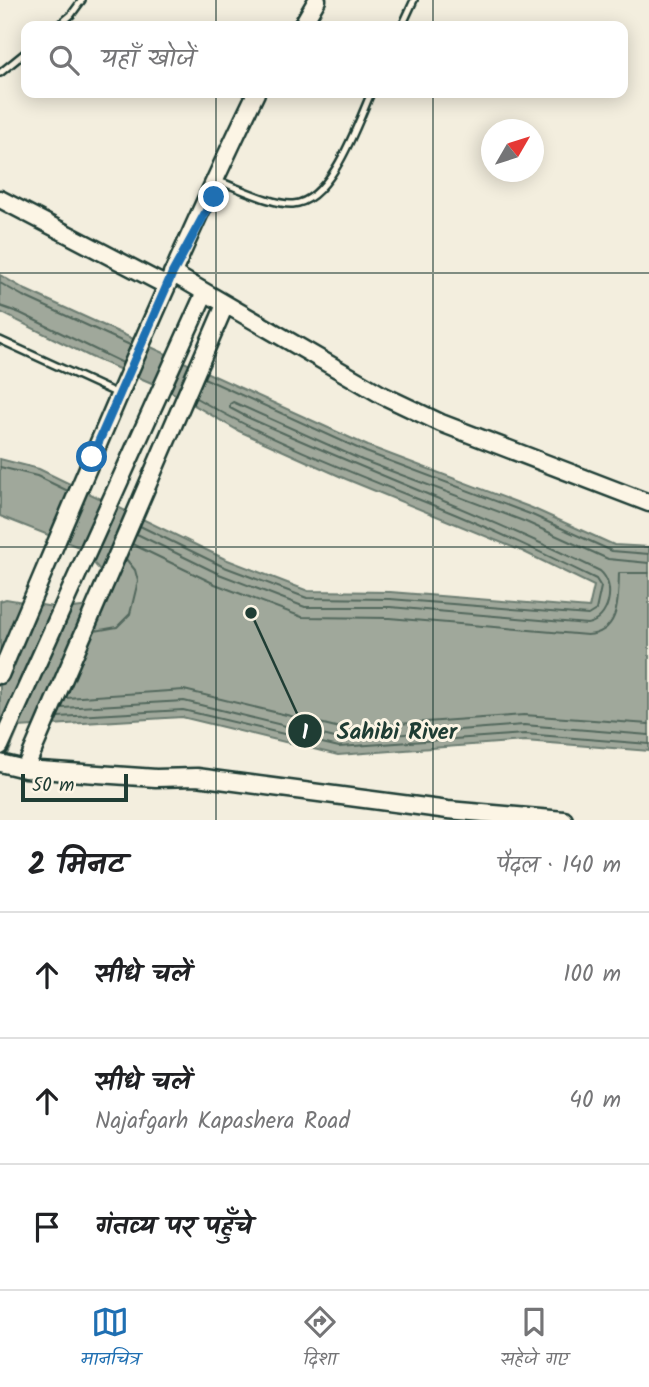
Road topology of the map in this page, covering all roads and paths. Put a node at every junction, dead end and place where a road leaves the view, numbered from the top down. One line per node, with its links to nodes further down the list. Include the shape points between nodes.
1 (82, 0): 5 (lane)
2 (305, 0): 6 (street)
3 (317, 0): 7 (street)
4 (414, 0): 8 (lane)
5 (64, 21)
6 (293, 21)
7 (305, 21)
8 (404, 21)
9 (21, 56): 10 (lane)
10 (0, 73)
11 (254, 98): 16 (street)
12 (263, 98): 14 (street)
13 (369, 98): 14 (lane, via 337,166 306,201 280,203)
14 (221, 182): 16 (street)
15 (0, 200): 16 (street)
16 (172, 274): 17 (street); 20 (street)
17 (205, 292): 18 (street); 23 (street)
18 (225, 305): 21 (street, via 417,412); 25 (street)
19 (0, 340): 20 (lane)
20 (118, 394): 22 (street)
21 (649, 503)
22 (0, 675)
23 (1, 743)
24 (0, 763): 25 (street)
25 (25, 769): 26 (street, via 197,777 435,809)
26 (564, 820)

